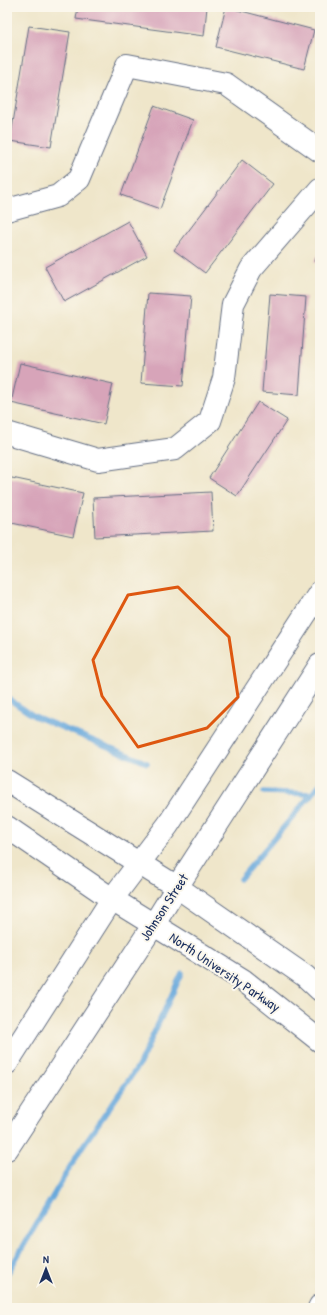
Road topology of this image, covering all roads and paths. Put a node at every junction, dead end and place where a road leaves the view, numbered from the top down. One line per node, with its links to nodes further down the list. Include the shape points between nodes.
1 (320, 151): 3 (main road, via 226,84 126,65 79,179 58,196)
2 (320, 189): 4 (main road, via 251,269 233,304 224,378 210,421 175,449 98,460)
3 (7, 210)
4 (7, 433)
5 (320, 592): 9 (main road, via 168,825)
6 (320, 665): 10 (main road, Johnson Street)
7 (7, 781): 9 (main road)
8 (7, 827): 11 (main road, North University Parkway)
9 (139, 864): 10 (main road); 11 (main road)
10 (177, 886): 12 (main road, Johnson Street); 13 (main road, via 305,976)
11 (112, 899): 12 (main road, North University Parkway); 15 (main road)
12 (154, 924): 14 (main road, North University Parkway, via 243,980); 16 (main road, Johnson Street)
13 (320, 990)
14 (320, 1041)
15 (7, 1063)
16 (7, 1150)

